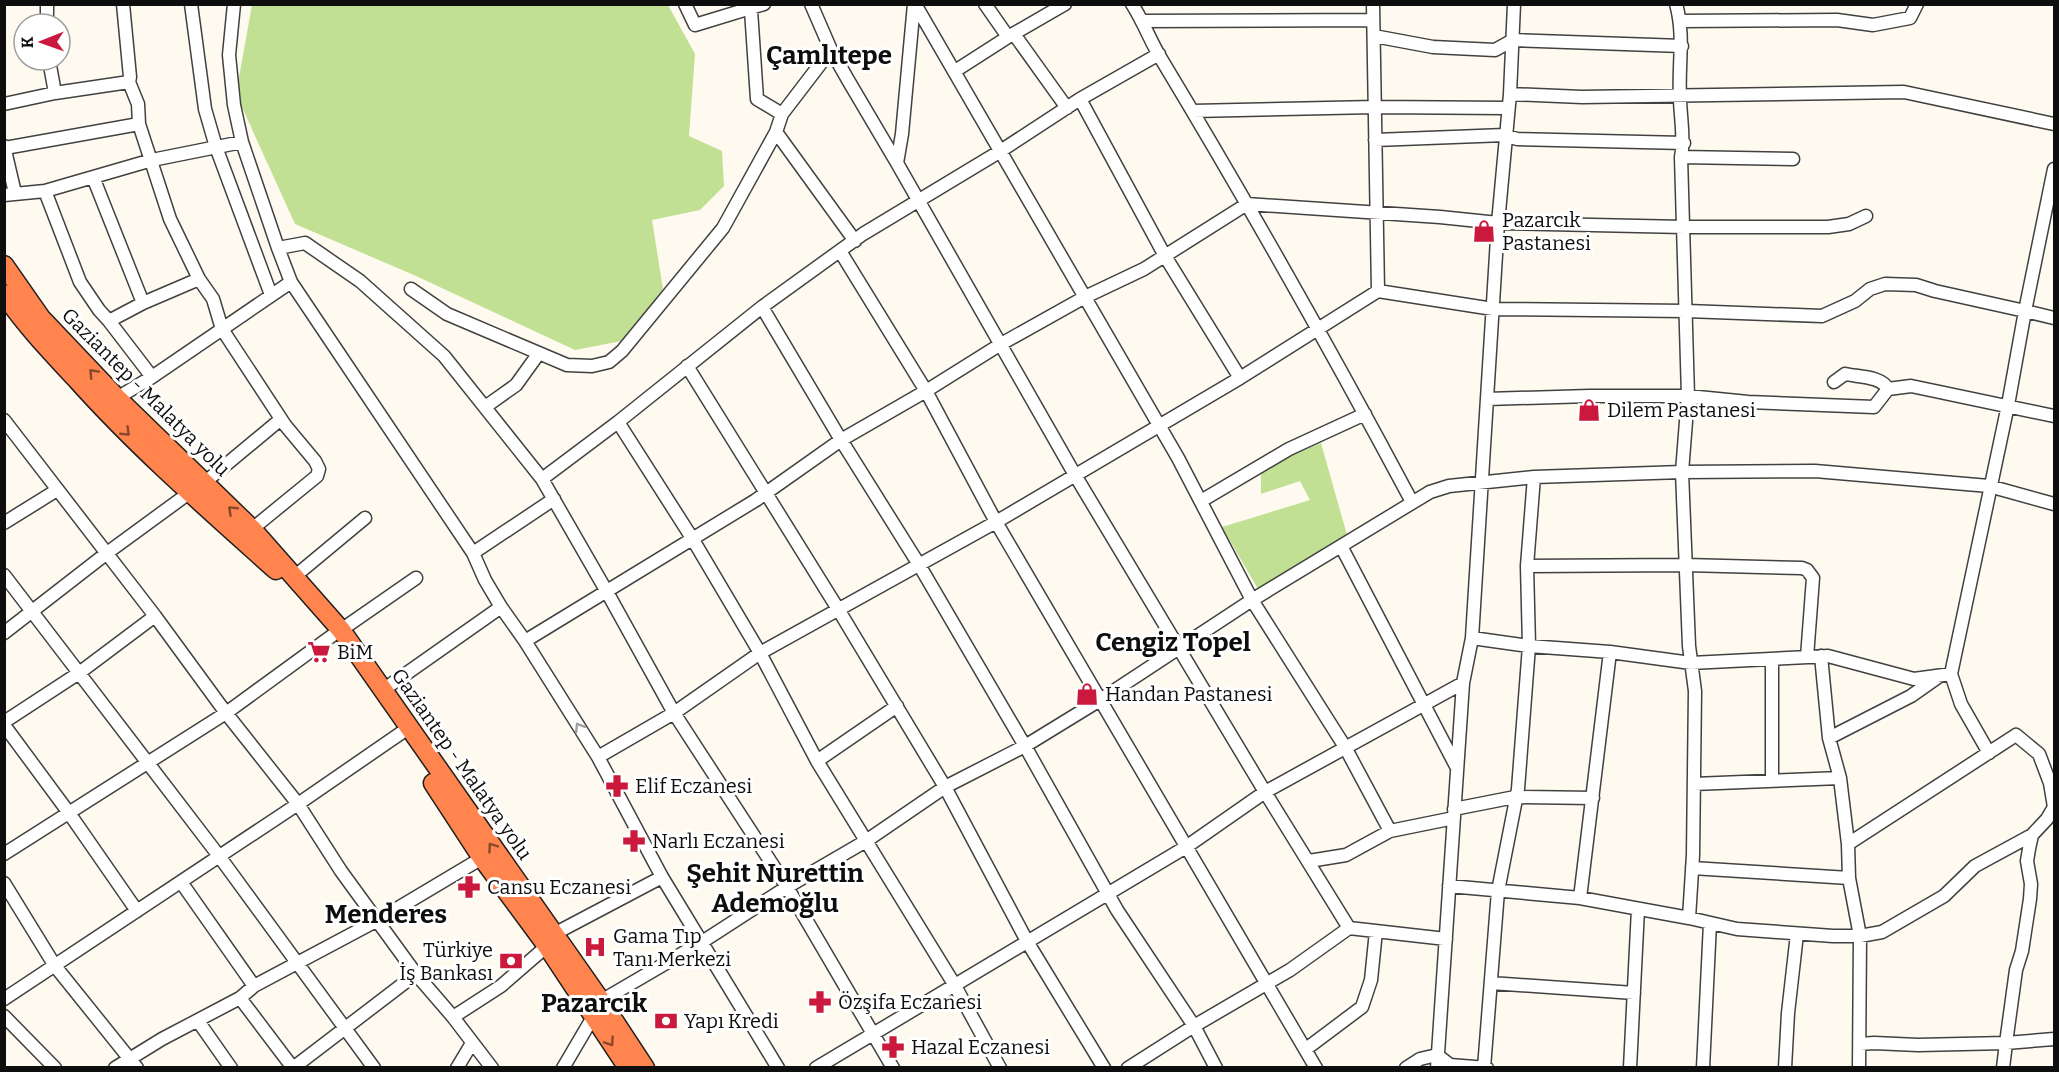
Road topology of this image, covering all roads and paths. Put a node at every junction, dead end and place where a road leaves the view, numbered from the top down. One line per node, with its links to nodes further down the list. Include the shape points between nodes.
1 (123, 4): 29 (street)
2 (191, 4): 48 (street, via 205,109)
3 (234, 4): 26 (street)
4 (243, 4): 26 (street)
5 (685, 4): 16 (street, via 695,26)
6 (764, 4): 16 (street)
7 (811, 4): 24 (street)
8 (914, 4): 27 (street); 53 (street)
9 (985, 4): 20 (street)
10 (1065, 4): 20 (street)
11 (1132, 4): 18 (street)
12 (1372, 4): 17 (street)
13 (1514, 4): 22 (street)
14 (1676, 4): 19 (street)
15 (1917, 4): 19 (street, via 1910,18 1873,26 1837,20)
16 (751, 10): 39 (street, via 757,99)
17 (1373, 20): 18 (street); 21 (street)
18 (1142, 21): 25 (street)
19 (1681, 21): 23 (street)
20 (1011, 35): 27 (street); 36 (street)
21 (1374, 36): 22 (street, via 1432,48 1495,50); 35 (street)
22 (1513, 40): 23 (street); 31 (street)
23 (1682, 46): 32 (street)
24 (831, 50): 39 (street); 53 (street)
25 (1159, 54): 33 (street); 38 (street)
26 (229, 55): 45 (street)
27 (955, 71): 49 (street)
28 (51, 72): 30 (street)
29 (129, 82): 30 (street); 40 (street, via 138,104)
30 (55, 93): 34 (street)
31 (1510, 94): 32 (street); 37 (street)
32 (1680, 95): 41 (street, via 1904,92); 46 (street)
33 (1080, 99): 36 (street); 68 (street)
34 (4, 104)
35 (1374, 107): 37 (street); 38 (street); 44 (street)
36 (1067, 108): 49 (street)
37 (1508, 108): 43 (street)
38 (1193, 111): 59 (street)
39 (782, 114): 42 (street)
40 (139, 124): 47 (street); 52 (street)
41 (2055, 124)
42 (776, 132): 65 (street); 87 (street, via 723,228 622,351 609,362 592,366 567,365)
43 (1505, 135): 44 (street); 46 (street, via 1517,139); 63 (street)
44 (1375, 140): 61 (street)
45 (242, 142): 48 (street); 66 (street)
46 (1684, 143): 50 (street)
47 (5, 147): 57 (street)
48 (216, 147): 52 (street); 74 (street)
49 (999, 152): 58 (street); 76 (street)
50 (1682, 157): 51 (street); 64 (street)
51 (1793, 159)
52 (152, 160): 55 (street); 70 (street, via 170,219)
53 (897, 163): 58 (street)
54 (2055, 169): 60 (street)
55 (93, 177): 56 (street); 77 (street)
56 (45, 191): 57 (street); 83 (street, via 80,282)
57 (10, 194)
58 (917, 201): 65 (street); 86 (street)
59 (1247, 204): 61 (street); 68 (street); 85 (street)
60 (2050, 211): 81 (street)
61 (1378, 213): 63 (street); 73 (street)
62 (1866, 216): 64 (street, via 1849,224 1827,227)
63 (1498, 223): 64 (street); 79 (street)
64 (1684, 227): 80 (street)
65 (855, 241): 67 (street)
66 (278, 248): 71 (street); 98 (street, via 305,243 360,281 444,356)
67 (840, 251): 78 (street); 93 (street)
68 (1165, 256): 76 (street); 90 (street)
69 (4, 265): 95 (highway, Gaziantep - Malatya yolu, one-way to 69, via 41,318)
70 (199, 279): 77 (street); 84 (street, via 213,299)
71 (291, 282): 74 (street); 126 (street)
72 (411, 289): 87 (street, via 447,314)
73 (1378, 291): 79 (street); 85 (street)
74 (271, 295): 84 (street)
75 (5, 296): 112 (highway, Gaziantep - Malatya yolu, one-way to 112, via 32,332 108,414)
76 (1084, 297): 86 (street); 104 (street)
77 (142, 303): 83 (street)
78 (762, 307): 88 (street); 105 (street)
79 (1493, 309): 80 (street); 96 (street)
80 (1687, 311): 81 (street, via 1822,316 1885,284 1916,285); 94 (street)
81 (2025, 311): 82 (street); 97 (street)
82 (2055, 318)
83 (109, 321): 89 (street)
84 (222, 328): 89 (street); 101 (street)
85 (1317, 328): 90 (street); 99 (street)
86 (1001, 344): 93 (street); 107 (street)
87 (539, 353): 98 (street, via 516,385)
88 (687, 366): 103 (street); 114 (street)
89 (152, 377): 95 (street)
90 (1240, 378): 104 (street)
91 (1834, 381): 92 (street, via 1845,374 1877,380)
92 (1888, 389): 94 (street, via 1874,407); 97 (street, via 1911,386)
93 (926, 392): 105 (street); 120 (street)
94 (1688, 396): 96 (street); 106 (street)
95 (117, 398): 112 (highway, Gaziantep - Malatya yolu)
96 (1487, 399): 110 (street)
97 (2008, 405): 100 (street); 111 (street)
98 (485, 407): 109 (street)
99 (1365, 414): 116 (street, via 1289,449); 117 (street)
100 (2055, 416)
101 (281, 419): 112 (street); 122 (street, via 319,469 317,476)
102 (4, 420): 113 (street)
103 (618, 422): 109 (street); 123 (street)
104 (1159, 425): 107 (street); 116 (street)
105 (841, 440): 114 (street); 127 (street)
106 (1682, 472): 108 (street); 111 (street, via 1815,471); 128 (street)
107 (1075, 475): 120 (street); 144 (street)
108 (1534, 477): 110 (street); 129 (street)
109 (542, 479): 115 (street)
110 (1482, 482): 117 (street, via 1449,486); 141 (street)
111 (1989, 486): 118 (street); 152 (street)
112 (197, 488): 122 (highway, Gaziantep - Malatya yolu, one-way to 112); 125 (street); 139 (highway, Gaziantep - Malatya yolu)
113 (57, 490): 121 (street); 125 (street)
114 (765, 492): 123 (street); 136 (street)
115 (554, 499): 126 (street); 133 (street)
116 (1201, 501): 134 (street)
117 (1412, 502): 124 (street)
118 (2055, 504)
119 (365, 518): 131 (street)
120 (996, 522): 127 (street); 155 (street)
121 (4, 523)
122 (252, 529): 131 (highway, Gaziantep - Malatya yolu)
123 (692, 538): 133 (street); 146 (street)
124 (1341, 546): 134 (street); 157 (street)
125 (107, 553): 137 (street); 138 (street)
126 (473, 554): 135 (street)
127 (918, 563): 136 (street); 163 (street)
128 (1686, 565): 129 (street); 148 (street, via 1807,570 1813,578); 150 (street)
129 (1527, 566): 143 (street)
130 (4, 575): 137 (street)
131 (294, 577): 139 (highway, Gaziantep - Malatya yolu)
132 (416, 578): 139 (street)
133 (607, 592): 142 (street); 159 (street)
134 (1252, 600): 144 (street); 164 (street)
135 (501, 607): 142 (street); 154 (street)
136 (838, 609): 146 (street); 156 (street)
137 (33, 612): 140 (street); 151 (street)
138 (155, 616): 151 (street); 158 (street)
139 (337, 632): 154 (highway, Gaziantep - Malatya yolu); 158 (street); 161 (highway, Gaziantep - Malatya yolu)
140 (4, 633)
141 (1472, 638): 143 (street); 153 (street)
142 (525, 641): 166 (street, one-way to 142)
143 (1529, 646): 145 (street); 175 (street)
144 (1178, 648): 155 (street); 174 (street)
145 (1610, 652): 150 (street); 176 (street)
146 (760, 653): 159 (street); 167 (street)
147 (1821, 656): 148 (street); 152 (street, via 1914,679); 162 (street)
148 (1807, 657): 149 (street)
149 (1772, 659): 150 (street); 171 (street)
150 (1691, 663): 172 (street, via 1695,691)
151 (79, 673): 160 (street); 168 (street)
152 (1946, 674): 162 (street); 165 (street)
153 (1463, 683): 157 (street); 169 (street)
154 (383, 690): 210 (highway, Gaziantep - Malatya yolu, one-way to 154)
155 (1100, 700): 163 (street); 185 (street)
156 (897, 706): 167 (street); 173 (street)
157 (1425, 706): 164 (street); 169 (street)
158 (226, 712): 168 (street); 177 (street)
159 (674, 713): 166 (street); 196 (street)
160 (4, 724): 178 (street)
161 (401, 733): 177 (street); 188 (highway, Gaziantep - Malatya yolu)
162 (1829, 738): 170 (street)
163 (1025, 746): 173 (street); 198 (street)
164 (1345, 747): 174 (street); 181 (street)
165 (1989, 753): 180 (street, via 2016,735 2039,753 2050,783 2054,807); 184 (street)
166 (598, 758): 191 (street)
167 (817, 761): 183 (street)
168 (147, 763): 178 (street); 187 (street)
169 (1457, 767): 179 (street)
170 (1840, 778): 171 (street); 184 (street)
171 (1772, 781): 172 (street)
172 (1694, 784): 190 (street)
173 (945, 787): 183 (street); 212 (street)
174 (1265, 792): 185 (street); 189 (street)
175 (1515, 797): 176 (street); 179 (street); 197 (street)
176 (1593, 798): 199 (street)
177 (298, 804): 187 (street); 203 (street)
178 (69, 813): 186 (street); 201 (street)
179 (1454, 813): 181 (street); 195 (street)
180 (2051, 818): 182 (street)
181 (1390, 831): 189 (street, via 1346,855)
182 (2032, 835): 208 (street, via 1975,866 1944,896 1882,932); 232 (street, via 2027,861 2031,899)
183 (866, 841): 196 (street); 217 (street)
184 (1848, 844): 192 (street)
185 (1186, 848): 198 (street); 218 (street)
186 (4, 854)
187 (219, 856): 193 (street); 213 (street)
188 (482, 858): 203 (street); 210 (highway, Gaziantep - Malatya yolu)
189 (1309, 861): 205 (street)
190 (1692, 868): 192 (street); 202 (street)
191 (662, 877): 210 (street); 211 (street)
192 (1849, 878): 208 (street)
193 (181, 882): 201 (street); 219 (street)
194 (4, 883): 214 (street)
195 (1449, 886): 197 (street); 209 (street)
196 (787, 887): 211 (street); 229 (street)
197 (1498, 891): 199 (street); 216 (street)
198 (1109, 895): 212 (street); 227 (street)
199 (1580, 898): 200 (street)
200 (1638, 909): 202 (street); 220 (street)
201 (136, 911): 214 (street)
202 (1689, 918): 204 (street)
203 (378, 920): 213 (street); 215 (street)
204 (1710, 922): 207 (street, via 1737,929); 258 (street)
205 (1349, 928): 206 (street); 218 (street)
206 (1376, 932): 209 (street); 234 (street, via 1371,980 1362,1007)
207 (1797, 934): 208 (street); 259 (street)
208 (1860, 936): 233 (street)
209 (1446, 939): 235 (street)
210 (551, 940): 223 (highway, Gaziantep - Malatya yolu); 225 (street, via 501,986)
211 (702, 942): 223 (street); 248 (street)
212 (1028, 943): 217 (street); 252 (street)
213 (298, 963): 219 (street); 228 (street)
214 (55, 966): 222 (street); 236 (street)
215 (416, 974): 225 (street); 228 (street)
216 (1491, 983): 220 (street); 237 (street)
217 (954, 984): 229 (street); 251 (street)
218 (1266, 985): 227 (street); 234 (street)
219 (254, 986): 221 (street)
220 (1634, 993): 257 (street)
221 (240, 998): 226 (street); 241 (street)
222 (4, 999)
223 (597, 1009): 245 (street); 246 (highway, Gaziantep - Malatya yolu, one-way to 246); 247 (highway, Gaziantep - Malatya yolu)
224 (4, 1016): 238 (street)
225 (453, 1017): 231 (street)
226 (198, 1021): 236 (street, via 162,1039); 240 (street)
227 (1194, 1026): 253 (street); 254 (street)
228 (343, 1028): 241 (street); 242 (street)
229 (874, 1034): 249 (street); 250 (street)
230 (2055, 1039): 232 (street)
231 (472, 1043): 243 (street); 244 (street)
232 (2006, 1043): 233 (street); 261 (street)
233 (1860, 1044): 260 (street)
234 (1306, 1049): 255 (street)
235 (1437, 1061): 237 (street); 256 (street, via 1420,1059)
236 (133, 1064): 239 (street)
237 (1486, 1067)
238 (55, 1068)
239 (115, 1068)
240 (231, 1068)
241 (293, 1068)
242 (374, 1068)
243 (457, 1068)
244 (492, 1068)
245 (563, 1068)
246 (628, 1068)
247 (645, 1068)
248 (778, 1068)
249 (816, 1068)
250 (893, 1068)
251 (1000, 1068)
252 (1104, 1068)
253 (1128, 1068)
254 (1216, 1068)
255 (1316, 1068)
256 (1406, 1068)
257 (1630, 1068)
258 (1703, 1068)
259 (1785, 1068)
260 (1859, 1068)
261 (2003, 1068)

